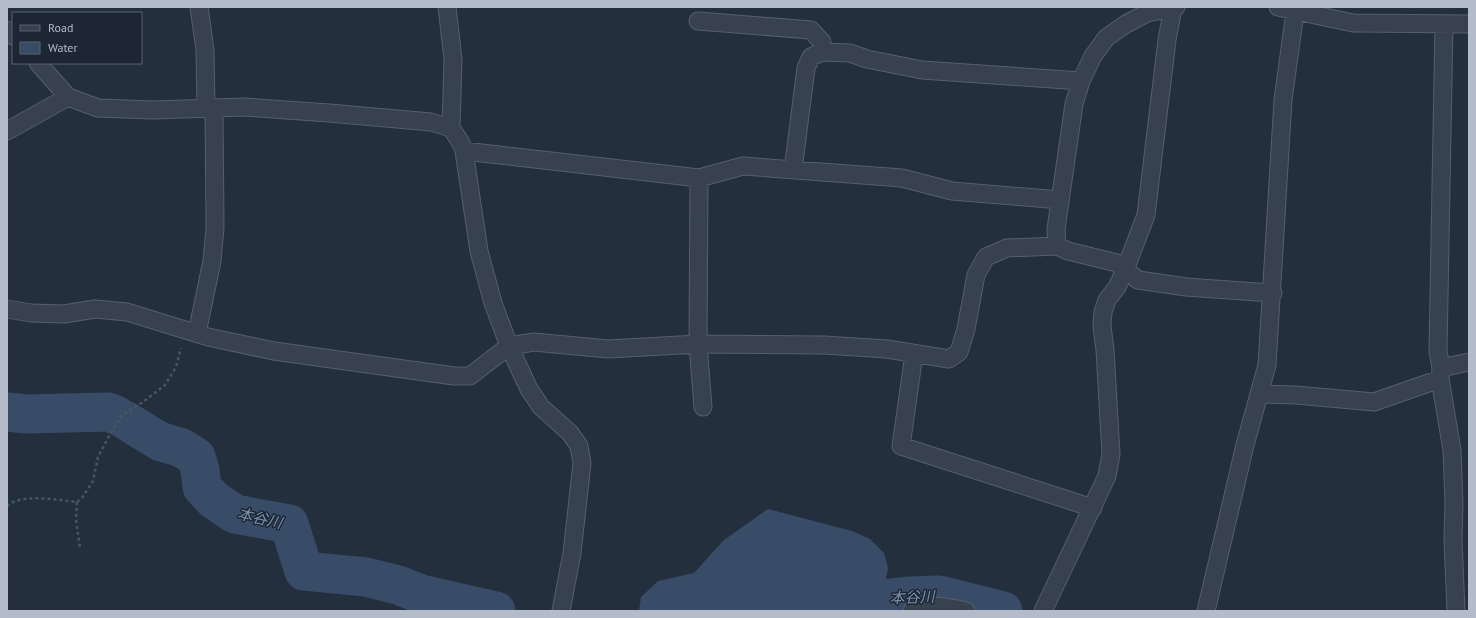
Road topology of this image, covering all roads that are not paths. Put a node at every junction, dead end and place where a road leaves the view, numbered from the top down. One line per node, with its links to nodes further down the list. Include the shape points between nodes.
1 (199, 7): 13 (street)
2 (447, 7): 14 (street, via 453,59)
3 (1278, 7): 5 (street)
4 (1174, 8): 11 (street, via 1147,13 1106,38); 21 (street, via 1167,40 1146,215)
5 (1295, 12): 7 (street, via 1353,23); 22 (street, via 1283,100)
6 (698, 21): 9 (street, via 811,30 822,42)
7 (1444, 24): 8 (street); 29 (street, via 1438,351)
8 (1469, 24)
9 (822, 52): 11 (street, via 850,54 922,70); 17 (street, via 811,57 806,68)
10 (39, 64): 12 (street)
11 (1081, 80): 19 (street, via 1074,104)
12 (68, 97): 13 (street, via 98,108); 15 (street)
13 (210, 108): 14 (street, via 244,107 329,113 431,122); 24 (street, via 215,228 212,261)
14 (451, 128): 16 (street)
15 (7, 131)
16 (464, 151): 18 (street); 26 (street, via 479,250 493,303)
17 (793, 170): 18 (street, via 743,166); 19 (street, via 902,178 952,191)
18 (699, 178): 25 (street)
19 (1060, 200): 20 (street, via 1056,229)
20 (1057, 246): 21 (street, via 1116,264); 27 (street, via 1007,248 986,257 976,275 959,352 949,359)
21 (1125, 270): 22 (street, via 1138,280 1186,287); 32 (street, via 1107,300 1103,312 1111,454 1107,476)
22 (1272, 293): 30 (street, via 1267,365)
23 (7, 309): 24 (street, via 64,314 95,309 127,312)
24 (192, 332): 26 (street, via 274,351 454,376 470,376)
25 (698, 344): 26 (street, via 608,349 534,342); 27 (street, via 824,345 886,349); 31 (street)
26 (509, 346): 33 (street, via 528,389 541,407 570,433 578,446 582,463 572,553)
27 (914, 354): 32 (street, via 901,446)
28 (1469, 362): 29 (street)
29 (1440, 373): 30 (street, via 1374,402); 38 (street, via 1452,450)
30 (1260, 394): 37 (street, via 1245,445)
31 (703, 407)
32 (1093, 508): 36 (street)
33 (561, 611)
34 (912, 611): 35 (street, via 946,606)
35 (966, 611)
36 (1043, 611)
37 (1206, 611)
38 (1456, 611)

